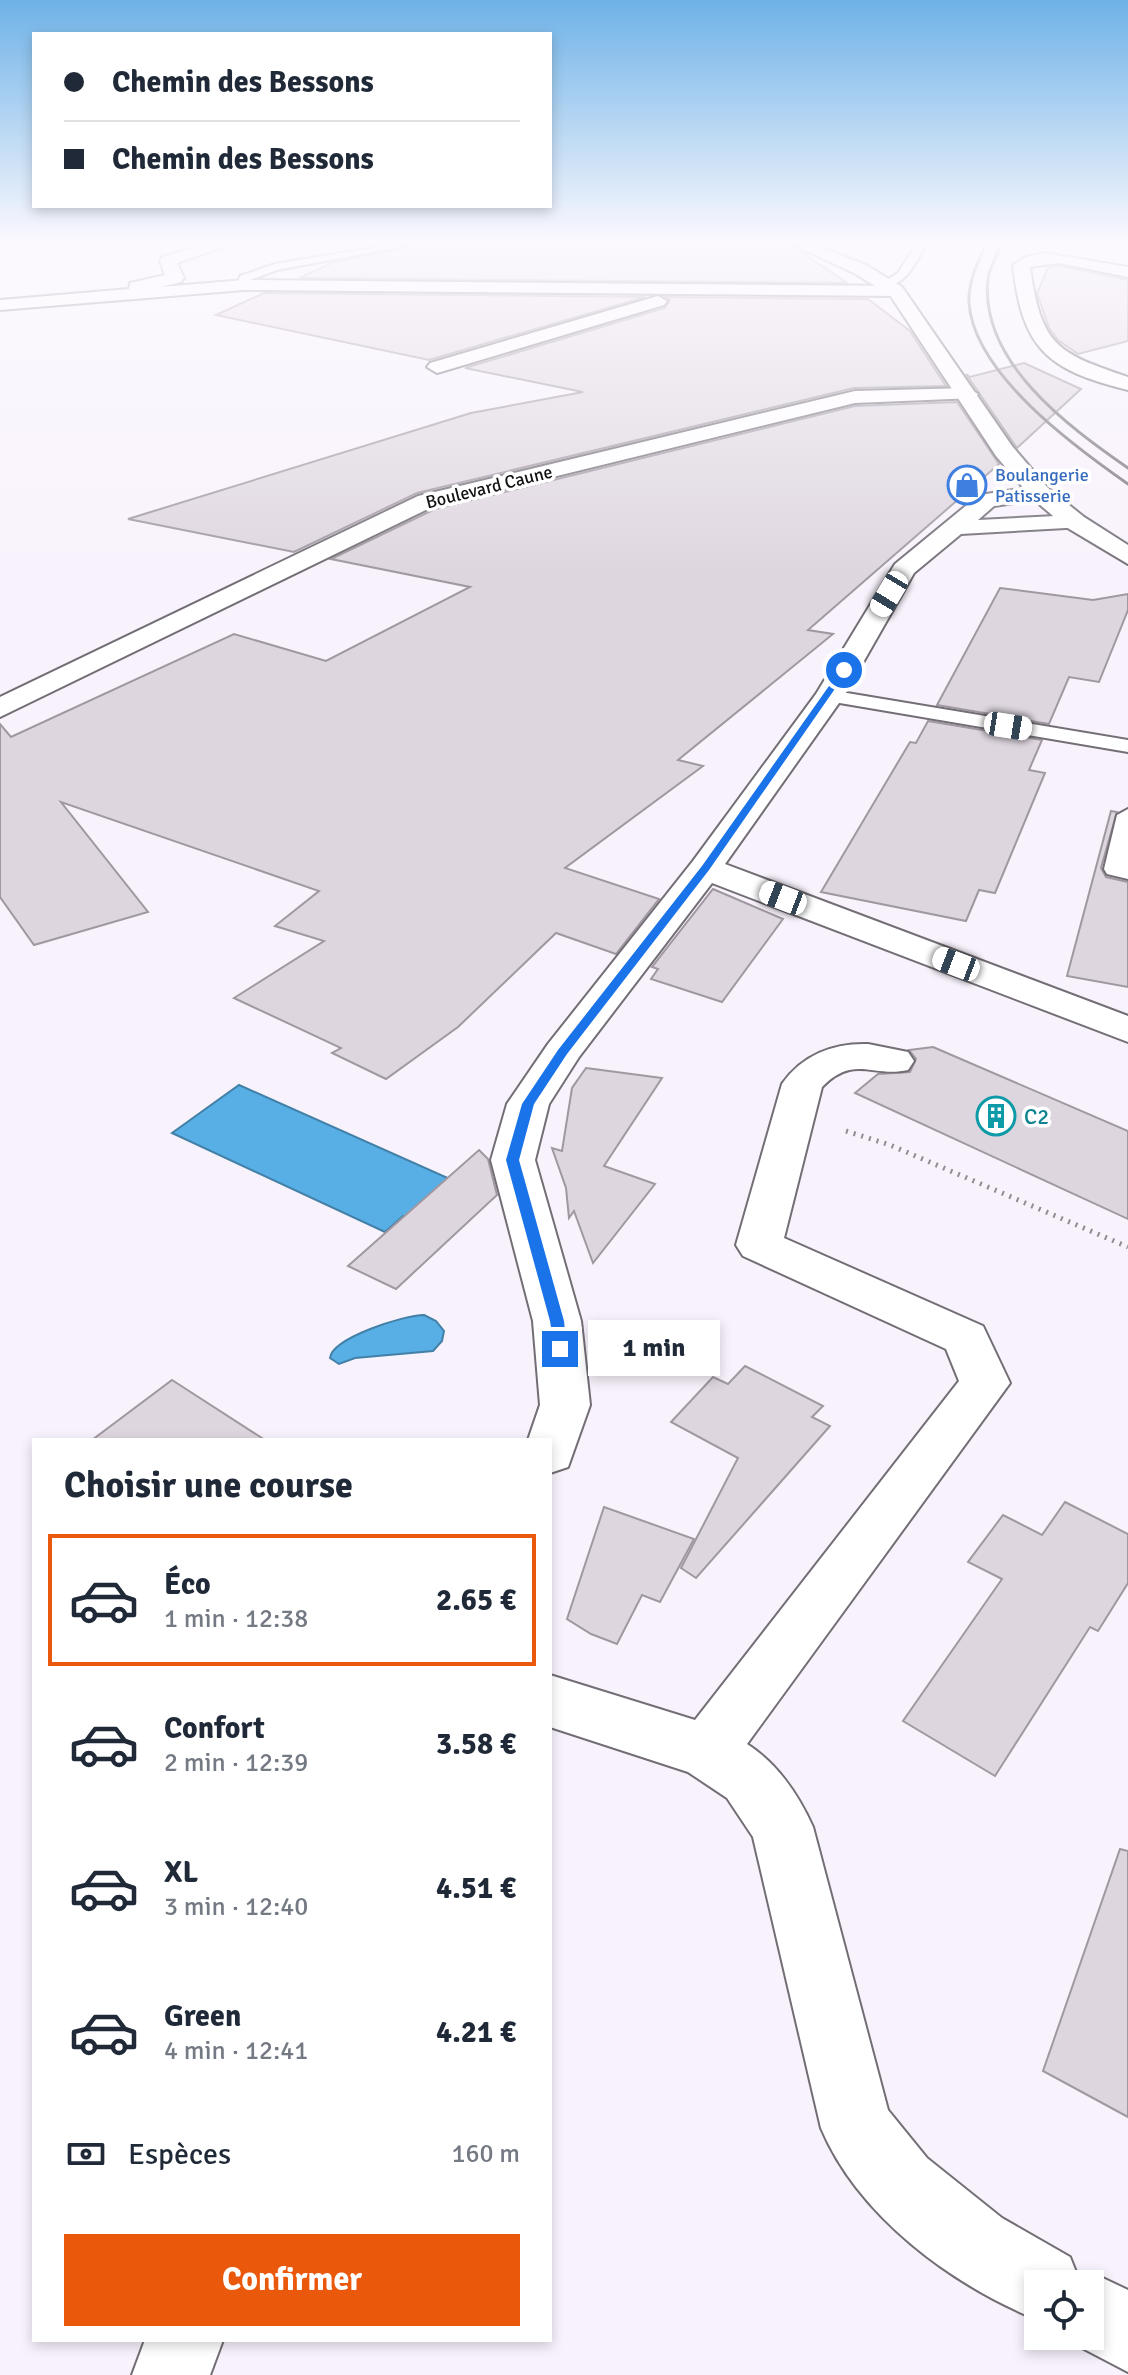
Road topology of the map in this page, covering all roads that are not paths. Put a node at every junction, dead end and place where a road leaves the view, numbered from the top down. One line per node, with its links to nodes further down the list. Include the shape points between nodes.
1 (474, 356): 4 (street)
2 (941, 356): 6 (street)
3 (1054, 356): 5 (street)
4 (437, 367)
5 (1128, 384)
6 (968, 394): 7 (street, via 1004,451); 12 (street, Boulevard Caune, via 855,397 426,501)
7 (1040, 493): 8 (street); 9 (street, via 987,500)
8 (1075, 522): 9 (street); 10 (street)
9 (946, 531): 11 (street, via 904,569)
10 (1128, 556)
11 (829, 696): 13 (lane); 15 (street)
12 (0, 708)
13 (1128, 746)
14 (1128, 815): 16 (lane, via 1115,869)
15 (705, 868): 17 (street); 19 (street, via 562,1052 528,1104 513,1160 557,1321 565,1405)
16 (1128, 872)
17 (1128, 1030)
18 (894, 1061): 21 (street, via 866,1052 815,1068 795,1099 795,1116 759,1245 966,1338 985,1383)
19 (552, 1447)
20 (552, 1702): 21 (street)
21 (707, 1751): 22 (street, via 749,1779 782,1827 857,2128 901,2184 975,2245)
22 (1024, 2273)
23 (1104, 2319): 24 (street)
24 (1128, 2333)
25 (183, 2342): 26 (street)
26 (171, 2375)

